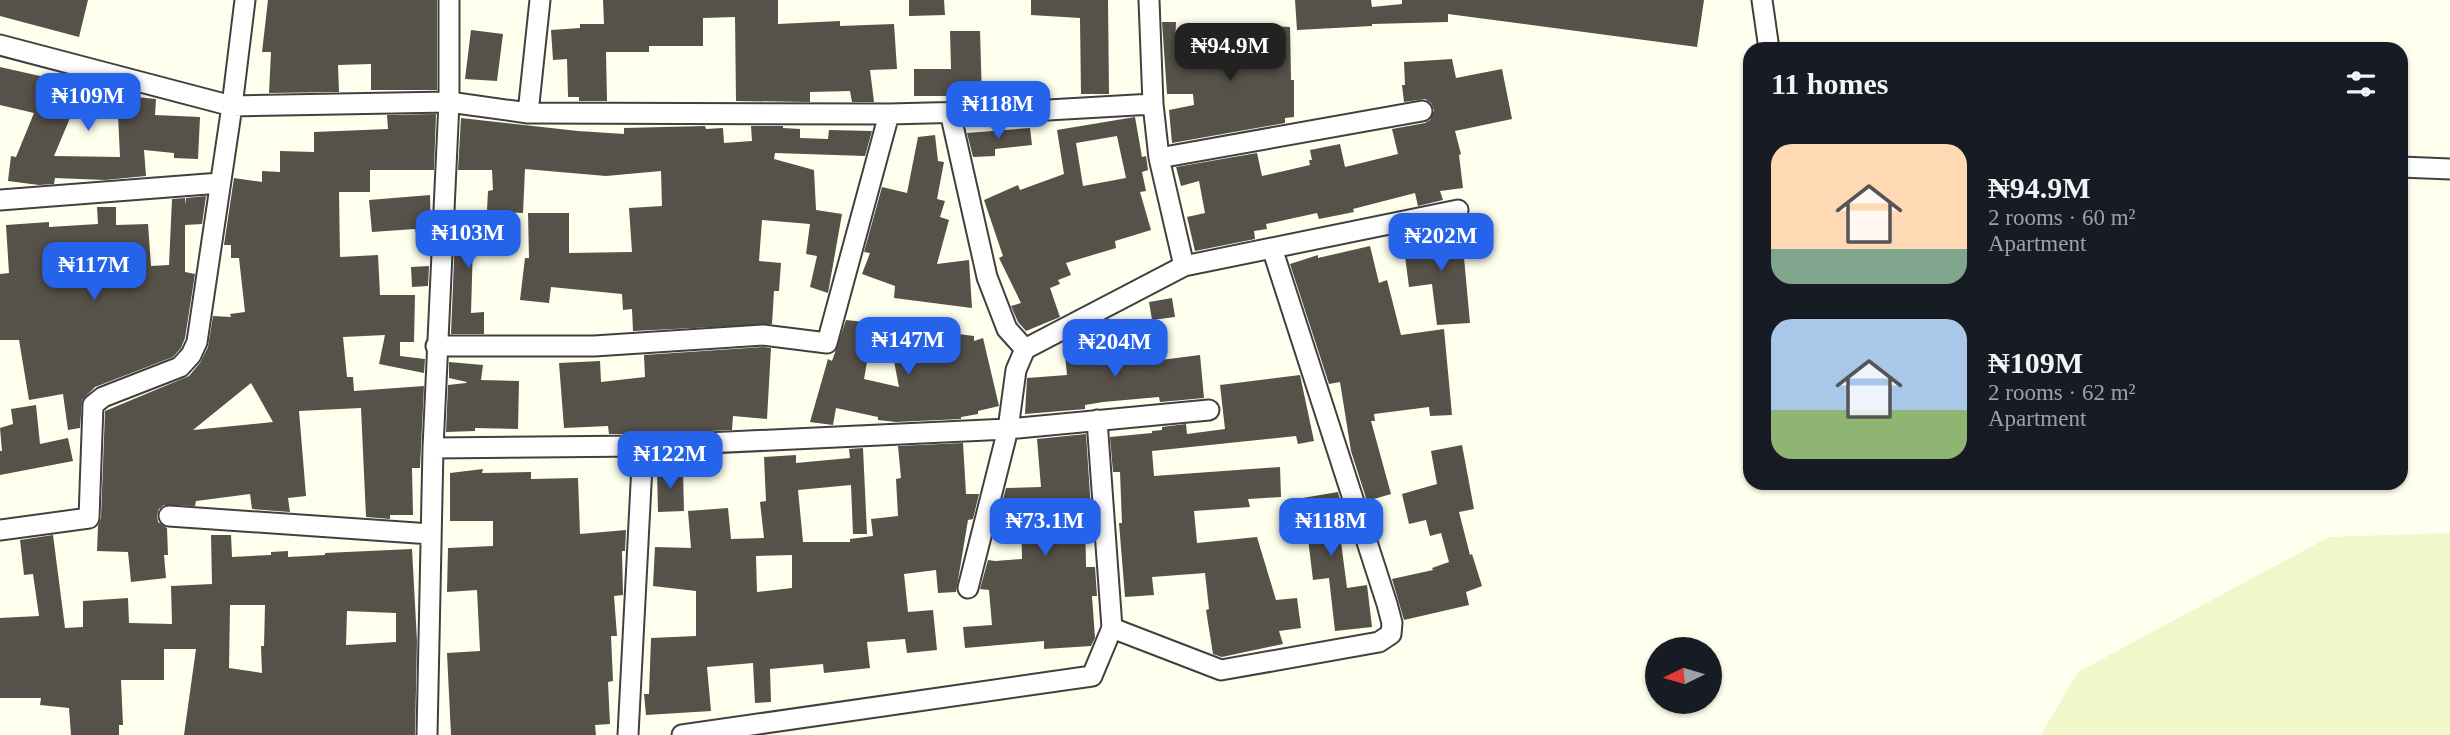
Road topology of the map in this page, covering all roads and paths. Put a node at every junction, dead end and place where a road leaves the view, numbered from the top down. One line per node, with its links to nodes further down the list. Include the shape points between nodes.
1 (245, 0): 10 (street)
2 (449, 0): 8 (street)
3 (540, 0): 13 (street)
4 (1149, 0): 9 (street)
5 (1762, 0): 6 (street)
6 (1768, 42)
7 (0, 45): 10 (street)
8 (449, 102): 10 (street); 13 (street); 23 (street)
9 (1153, 104): 12 (street); 15 (street)
10 (233, 106): 18 (street)
11 (1422, 111): 15 (street)
12 (950, 112): 14 (street); 24 (street, via 988,276 1007,329)
13 (528, 113): 14 (street)
14 (889, 114): 23 (street, via 827,343 764,335 594,346)
15 (1159, 158): 22 (street)
16 (2408, 167): 17 (street)
17 (2450, 169)
18 (220, 183): 19 (street); 31 (street, via 197,342 191,355 180,367 93,405 89,519)
19 (0, 200)
20 (1458, 210): 21 (street)
21 (1272, 248): 22 (street); 34 (street, via 1387,604 1391,634 1379,642 1221,670)
22 (1184, 265): 24 (street)
23 (436, 346): 29 (street)
24 (1025, 349): 27 (street, via 1016,370)
25 (1209, 410): 26 (street)
26 (1097, 420): 27 (street); 34 (street)
27 (1008, 429): 28 (street); 33 (street)
28 (643, 446): 29 (street); 36 (street)
29 (433, 448): 32 (street)
30 (169, 516): 32 (street)
31 (0, 530)
32 (431, 534): 35 (street)
33 (968, 588)
34 (1112, 628): 37 (street, via 1092,676)
35 (427, 735)
36 (628, 735)
37 (682, 735)

